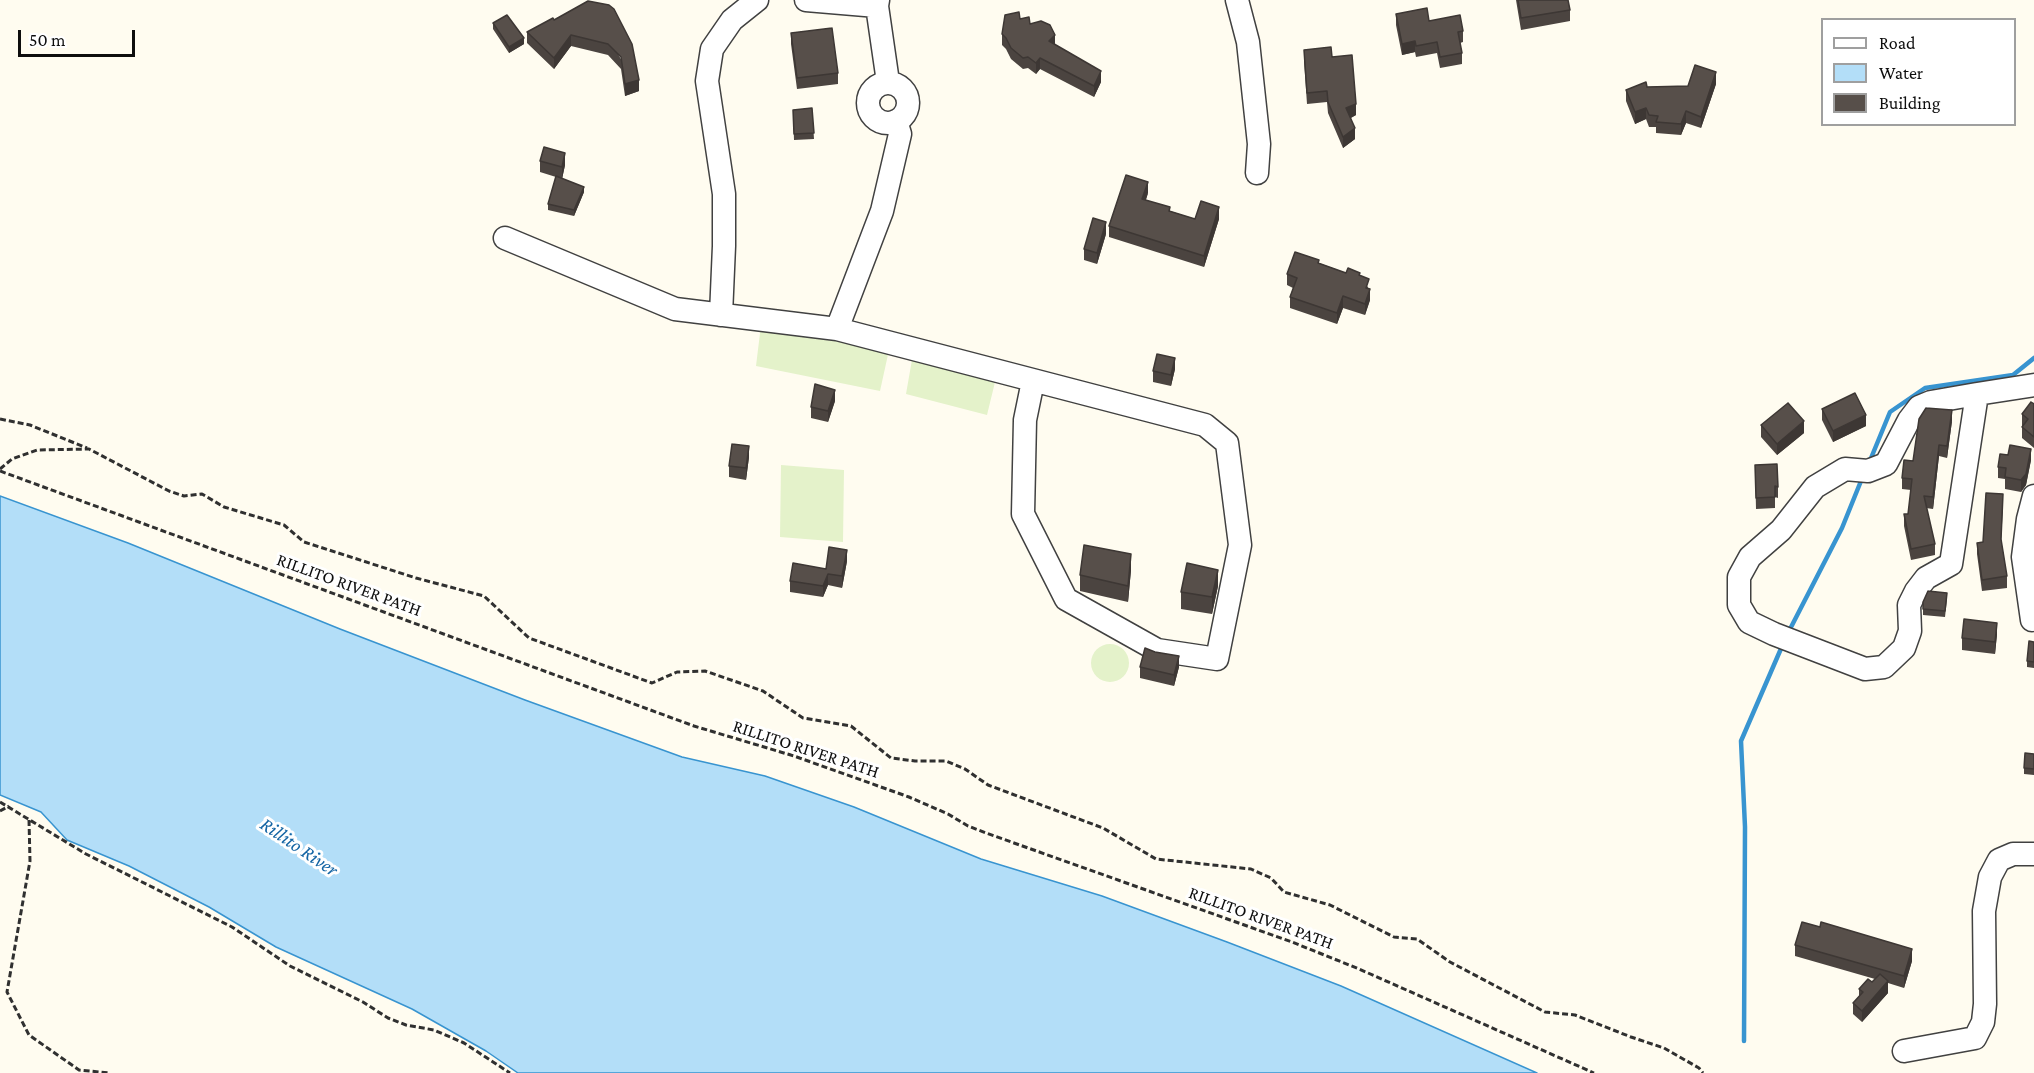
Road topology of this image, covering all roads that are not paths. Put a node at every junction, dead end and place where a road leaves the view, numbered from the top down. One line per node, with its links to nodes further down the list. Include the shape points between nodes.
1 (757, 0): 7 (street, via 732,20 712,49 707,81 724,194)
2 (806, 0): 4 (street)
3 (1237, 0): 5 (street, via 1249,54 1259,144)
4 (878, 3): 8 (street, via 888,82 876,87 868,104 878,120 896,121 900,134 882,211)
5 (1257, 174)
6 (505, 238): 7 (street, via 675,309)
7 (721, 315): 8 (street)
8 (837, 329): 9 (street)
9 (1033, 381): 9 (street, via 1025,420 1023,514 1066,599 1157,650 1217,659 1240,545 1227,443 1205,425)
10 (2034, 385): 11 (street)
11 (1977, 394): 11 (street, via 1951,564 1926,578 1916,591 1909,605 1910,631 1904,648 1884,667 1865,669 1749,622 1739,605 1739,577 1750,556 1782,530 1815,487 1845,469 1868,471 1886,464 1919,407)
12 (2034, 496): 13 (street, via 2023,557)
13 (2032, 620)
14 (2034, 854): 15 (street, via 2013,854 1999,860 1990,877 1984,911 1985,1004 1983,1022 1975,1038)
15 (1904, 1051)

